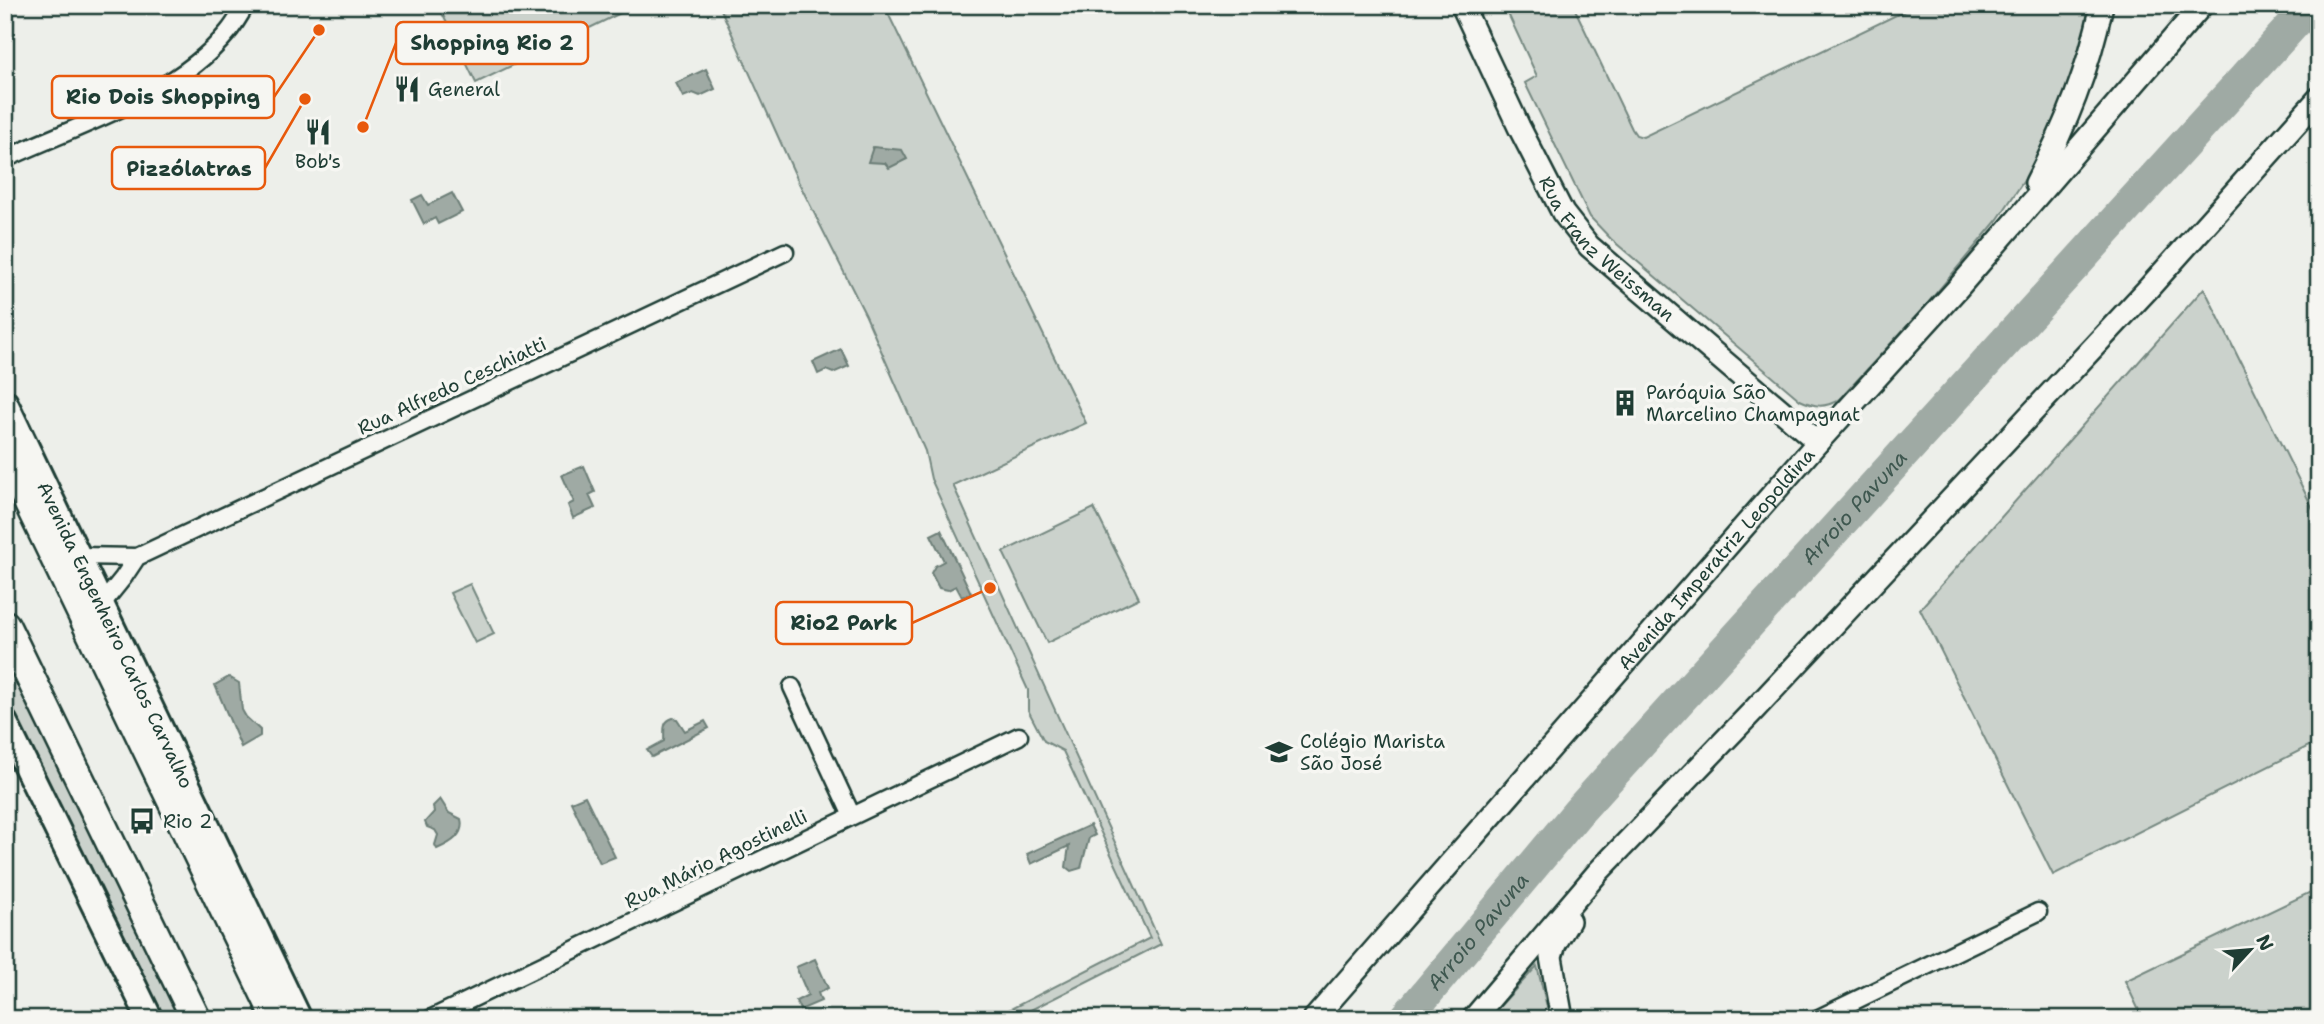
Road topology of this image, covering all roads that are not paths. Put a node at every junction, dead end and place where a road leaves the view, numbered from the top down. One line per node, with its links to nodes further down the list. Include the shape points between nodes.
1 (246, 5): 6 (street, via 227,33 176,78)
2 (1462, 5): 10 (street, Rua Franz Weissman, via 1572,226 1589,246)
3 (2102, 5): 7 (street, via 2072,109)
4 (2202, 5): 7 (street, Avenida Imperatriz Leopoldina)
5 (2319, 98): 20 (street, via 2109,331)
6 (5, 159)
7 (2020, 215): 10 (street, Avenida Imperatriz Leopoldina)
8 (785, 252): 13 (street, Rua Alfredo Ceschiatti)
9 (5, 403): 12 (main road, Avenida Engenheiro Carlos Carvalho)
10 (1818, 442): 27 (street, Avenida Imperatriz Leopoldina)
11 (5, 454): 24 (highway, Avenida Engenheiro Carlos Carvalho)
12 (79, 556): 13 (street, Rua Alfredo Ceschiatti); 14 (main road, Avenida Engenheiro Carlos Carvalho)
13 (137, 557): 14 (street, Rua Alfredo Ceschiatti)
14 (102, 604): 25 (main road, Avenida Engenheiro Carlos Carvalho)
15 (5, 625): 23 (highway)
16 (792, 687): 19 (street)
17 (5, 723): 22 (main road)
18 (1019, 736): 19 (street, Rua Mário Agostinelli)
19 (852, 816): 26 (street, Rua Mário Agostinelli)
20 (1599, 871): 28 (street); 29 (street, via 1555,944 1552,968)
21 (2038, 912): 30 (street)
22 (150, 1019)
23 (196, 1019)
24 (277, 1019)
25 (299, 1019)
26 (430, 1019)
27 (1314, 1019)
28 (1473, 1019)
29 (1562, 1019)
30 (1817, 1019)

